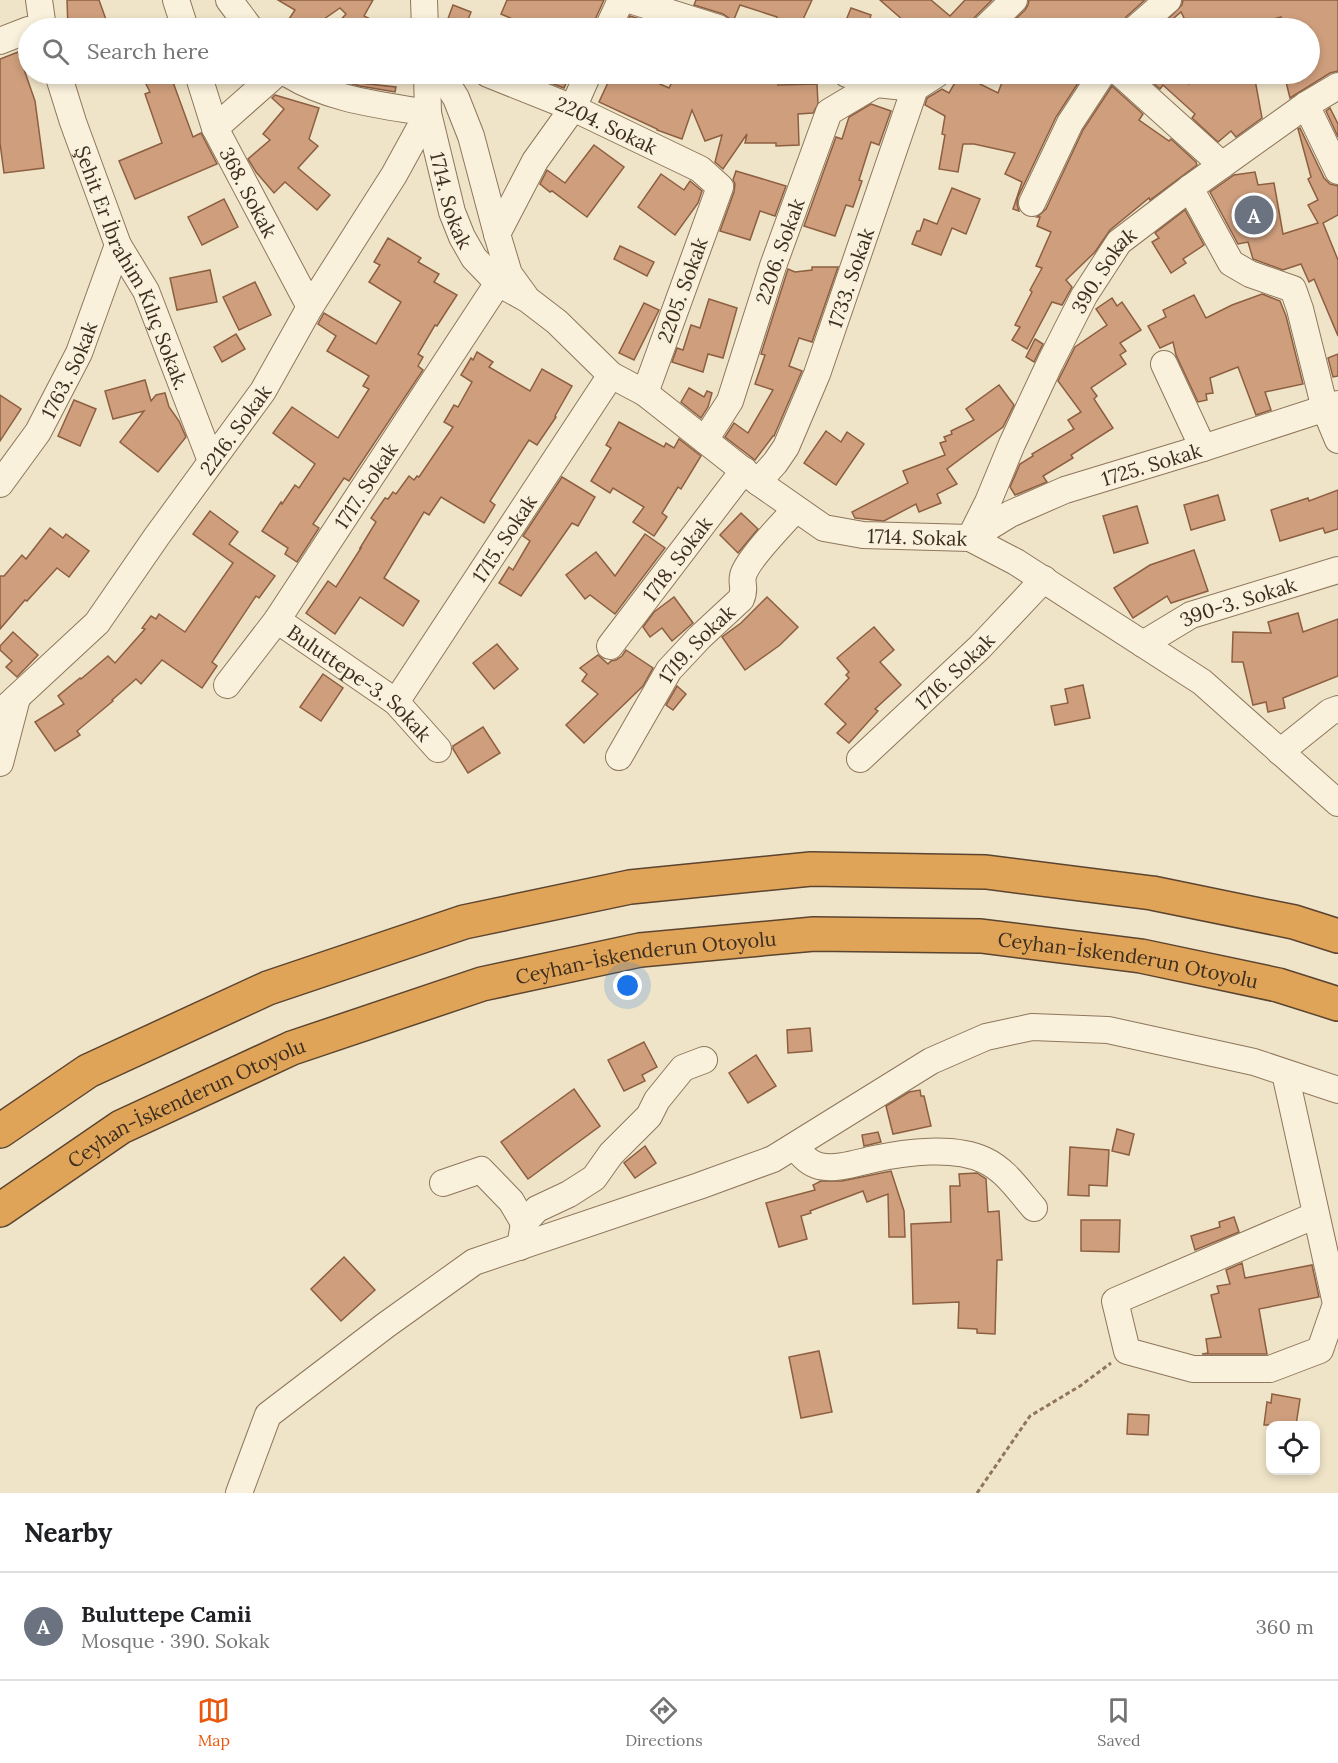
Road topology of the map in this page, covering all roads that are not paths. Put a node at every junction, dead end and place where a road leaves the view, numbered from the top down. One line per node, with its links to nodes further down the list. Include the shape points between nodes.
1 (39, 0): 9 (street)
2 (176, 0): 10 (street)
3 (229, 0): 11 (street)
4 (621, 0): 13 (street)
5 (630, 0): 14 (street)
6 (1014, 0): 15 (street)
7 (1167, 0): 16 (street)
8 (422, 1): 12 (street)
9 (38, 18)
10 (182, 18)
11 (242, 18)
12 (424, 18)
13 (613, 18)
14 (687, 18)
15 (995, 18)
16 (1147, 18)
17 (18, 35): 18 (street)
18 (0, 41)
19 (61, 84): 43 (street, Şehit Er İbrahim Kılıç Sokak.)
20 (201, 84): 36 (street, 368. Sokak)
21 (265, 84): 36 (street)
22 (309, 84): 35 (street, via 348,99)
23 (427, 84): 35 (street, 1714. Sokak)
24 (447, 84): 42 (street, 1714. Sokak, via 471,136)
25 (513, 84): 34 (street, 2204. Sokak)
26 (584, 84): 34 (street)
27 (876, 84): 32 (street); 51 (street, 2206. Sokak, via 829,112 773,266 730,401)
28 (921, 84): 32 (street)
29 (1095, 84): 41 (street, via 1070,123)
30 (1132, 84): 37 (street)
31 (1338, 86): 33 (street, 390. Sokak)
32 (915, 88): 55 (street, 1733. Sokak, via 817,374 786,447 775,463)
33 (1306, 105): 37 (street, 390. Sokak); 38 (street)
34 (573, 108): 39 (street, 2204. Sokak, via 700,169); 42 (street, via 535,161)
35 (428, 113): 44 (street, 1714. Sokak, via 452,212 462,237 474,258); 46 (street, 2216. Sokak, via 394,175)
36 (215, 128): 46 (street, 368. Sokak)
37 (1222, 165): 40 (street, 390. Sokak)
38 (1338, 171)
39 (720, 187): 49 (street, 2205. Sokak)
40 (1190, 188): 50 (street, via 1231,263 1293,289); 58 (street, 390. Sokak, via 1119,242 1084,296)
41 (1032, 203)
42 (497, 234): 45 (street, 1714. Sokak, via 509,274)
43 (118, 245): 54 (street, Şehit Er İbrahim Kılıç Sokak., via 146,291); 56 (street, 1763. Sokak, via 80,353 38,432)
44 (498, 283): 45 (street, 1714. Sokak); 61 (street, 1717. Sokak)
45 (527, 299): 48 (street, 1714. Sokak, via 557,322)
46 (310, 307): 54 (street, 2216. Sokak, via 263,391)
47 (1164, 364): 53 (street)
48 (611, 375): 49 (street, 1714. Sokak); 65 (street, 1715. Sokak)
49 (645, 393): 51 (street, 1714. Sokak)
50 (1332, 406): 52 (street); 53 (street, 1725. Sokak)
51 (705, 440): 55 (street, 1714. Sokak)
52 (1338, 440)
53 (1203, 448): 58 (street, 1725. Sokak, via 1065,490 1010,514)
54 (212, 461): 66 (street, 2216. Sokak, via 97,623)
55 (751, 476): 57 (street, 1714. Sokak); 63 (street, 1718. Sokak)
56 (0, 484)
57 (796, 509): 58 (street, 1714. Sokak, via 824,528 862,535); 70 (street, 1719. Sokak, via 752,560 742,577 741,599 669,670)
58 (970, 538): 60 (street, 1714. Sokak)
59 (1338, 570): 62 (street, 390-3. Sokak, via 1191,615)
60 (1044, 579): 62 (street, 1714. Sokak); 71 (street, 1716. Sokak, via 980,647)
61 (277, 620): 64 (street, 1717. Sokak); 65 (street, Buluttepe-3. Sokak)
62 (1143, 644): 69 (street, 1714. Sokak, via 1202,682)
63 (610, 646)
64 (227, 685)
65 (396, 702): 68 (street, Buluttepe-3. Sokak)
66 (8, 705): 72 (street)
67 (1338, 709): 69 (street)
68 (438, 749)
69 (1280, 752): 73 (street, 1714. Sokak)
70 (619, 757)
71 (860, 759)
72 (0, 763)
73 (1338, 803)
74 (1338, 936): 78 (highway, via 1294,922 1152,892 986,872 811,869 630,887 464,922 268,988)
75 (1338, 1004): 76 (highway, Ceyhan-İskenderun Otoyolu, via 1278,985 1141,956 981,936 814,934 640,950 482,984)
76 (292, 1048): 86 (highway, Ceyhan-İskenderun Otoyolu, via 121,1127); 88 (highway, via 124,1143)
77 (704, 1060): 89 (street, via 683,1068 649,1116 594,1178 537,1209)
78 (88, 1071): 81 (highway); 82 (highway)
79 (1286, 1072): 80 (street); 83 (street, via 1108,1030 1032,1027 986,1037 931,1061); 87 (street)
80 (1338, 1090)
81 (0, 1125)
82 (0, 1131)
83 (795, 1146): 85 (street, via 808,1161 826,1167 913,1154 975,1157 996,1167); 89 (street, via 773,1159)
84 (442, 1183): 89 (street, via 481,1170 511,1201)
85 (1034, 1208)
86 (0, 1210)
87 (1316, 1215): 87 (street, via 1336,1304 1320,1350 1270,1369 1193,1369 1127,1351 1115,1301)
88 (0, 1235)
89 (522, 1235): 90 (street, via 474,1263 386,1325 268,1415)
90 (239, 1493)

